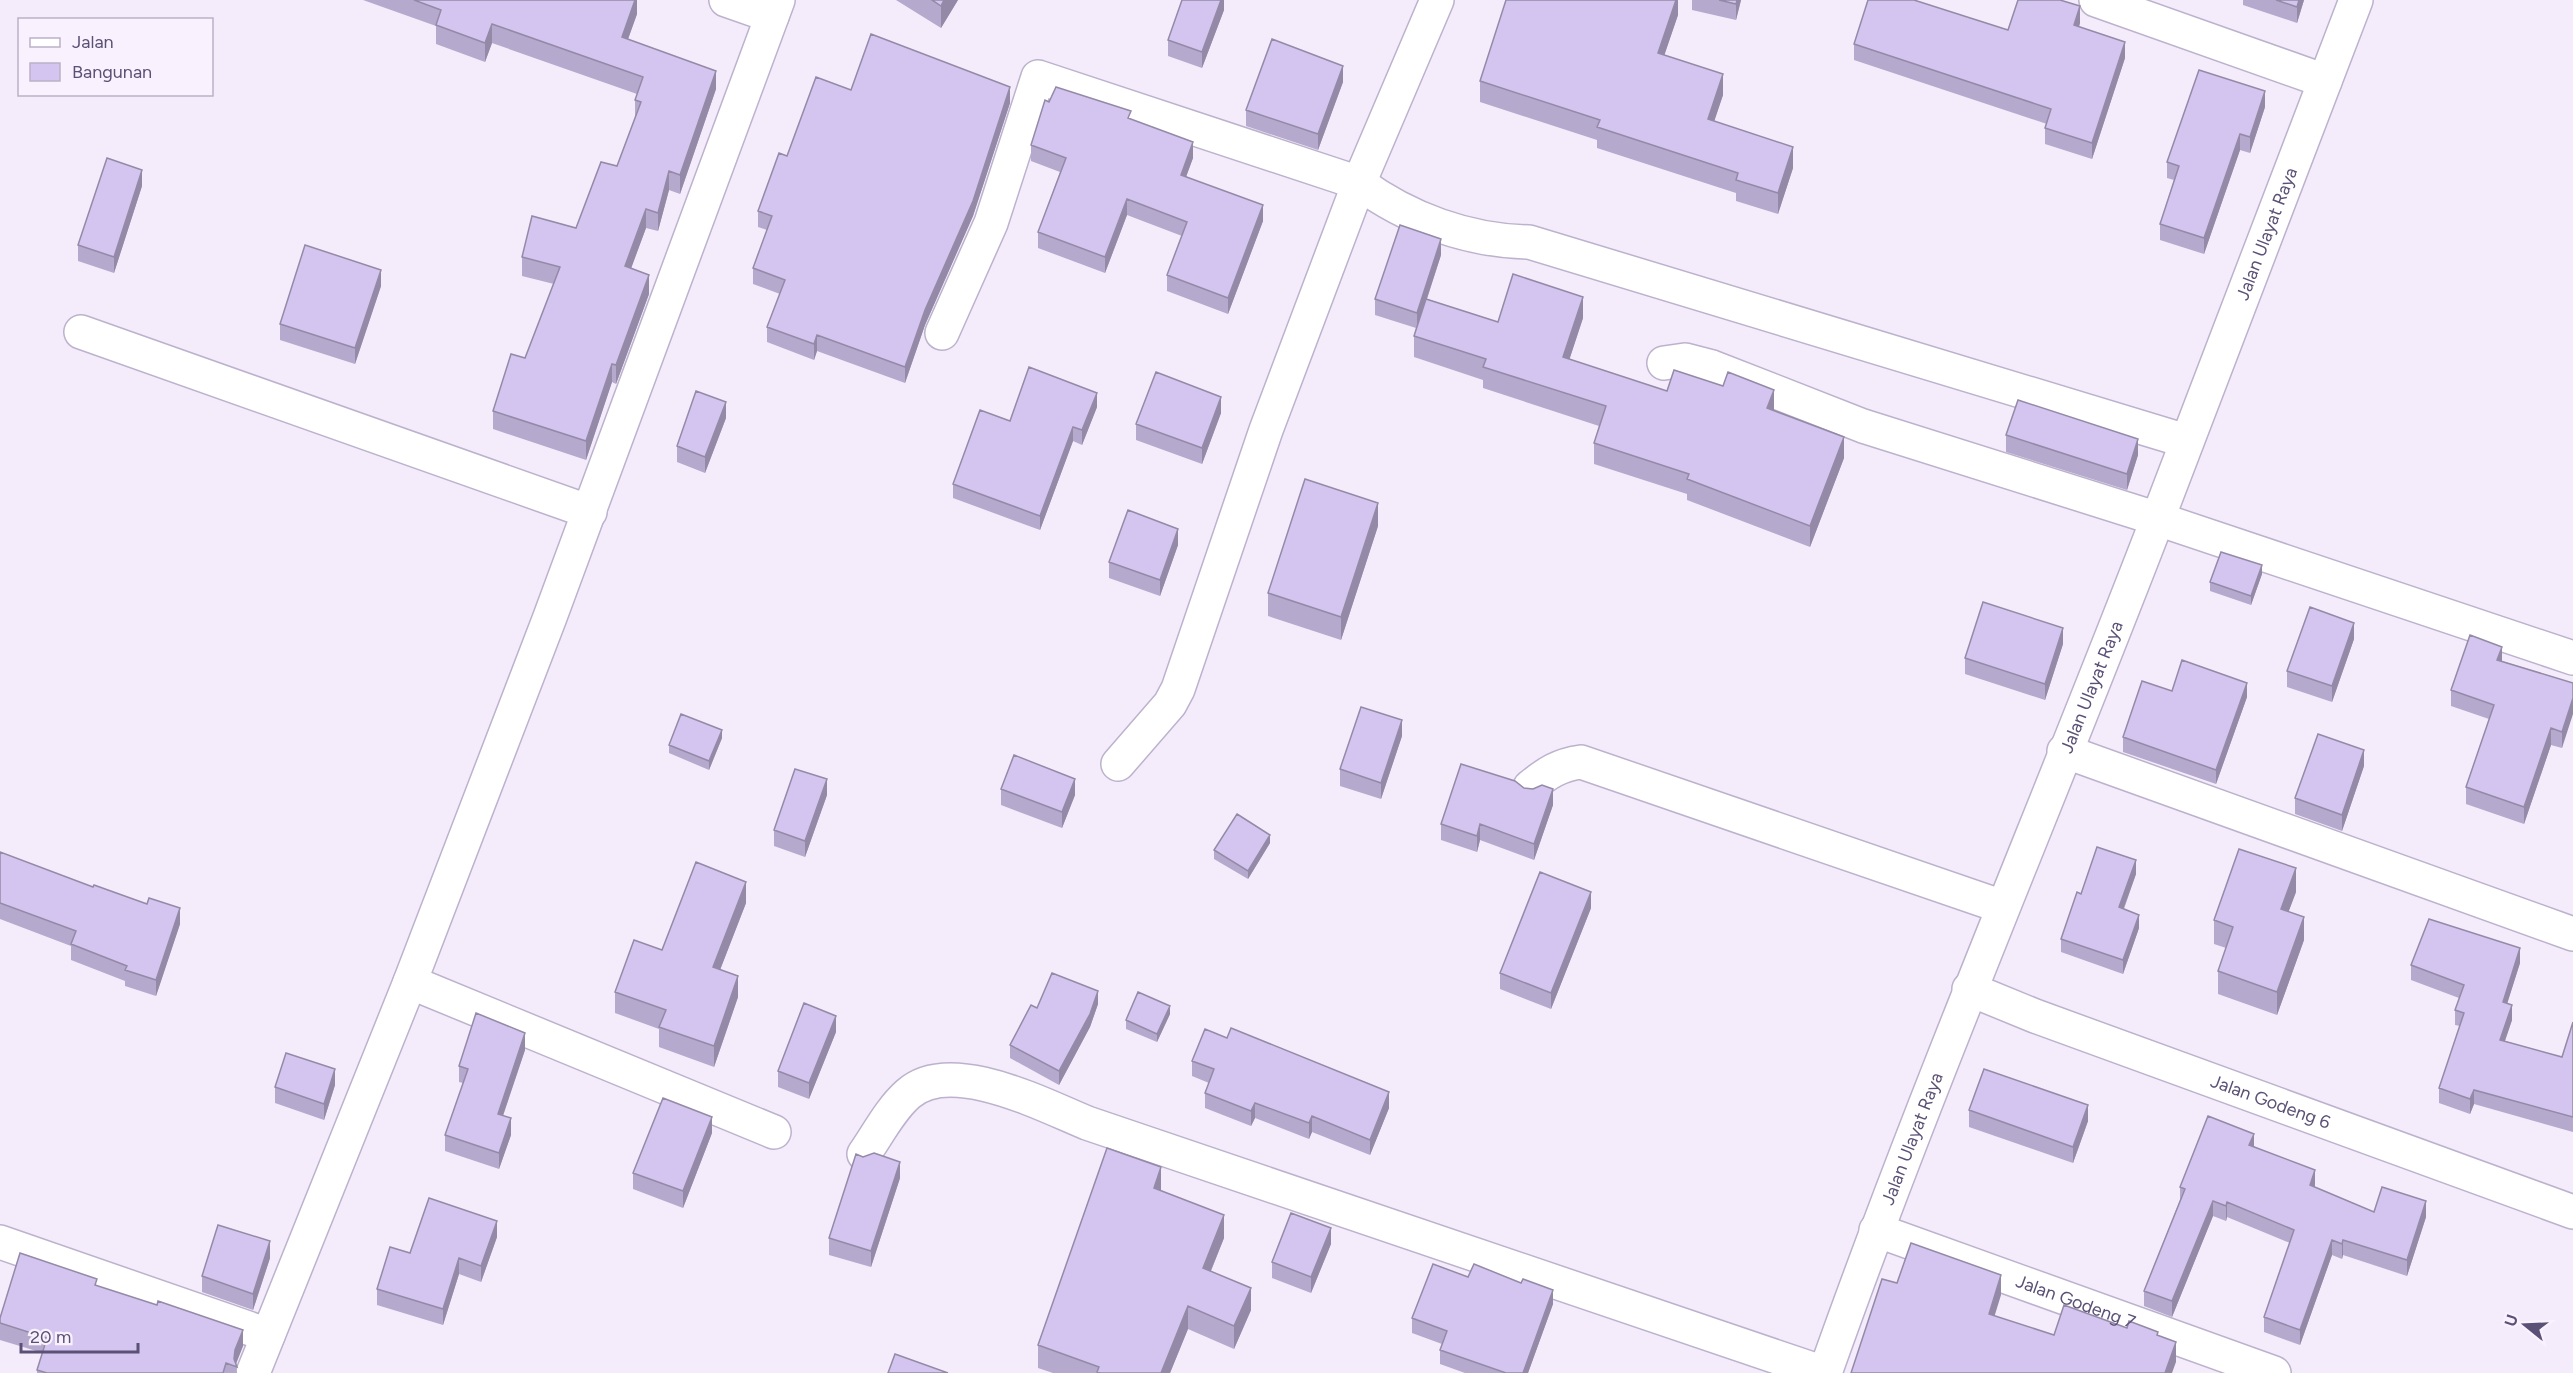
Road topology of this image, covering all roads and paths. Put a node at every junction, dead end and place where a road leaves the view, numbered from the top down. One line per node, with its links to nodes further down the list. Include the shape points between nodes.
1 (726, 0): 5 (street)
2 (1437, 0): 7 (street)
3 (2096, 0): 6 (street)
4 (2356, 0): 6 (street, Jalan Ulayat Raya)
5 (775, 8): 12 (street)
6 (2325, 81): 11 (street, Jalan Ulayat Raya)
7 (1359, 183): 9 (street, via 1038,77 991,223); 11 (street, via 1387,204 1461,232 1528,242); 16 (street, via 1259,451 1178,689 1170,704)
8 (81, 332): 12 (street)
9 (942, 333)
10 (1664, 363): 13 (street, via 1685,360 1712,367 1863,426)
11 (2186, 441): 13 (street, Jalan Ulayat Raya)
12 (590, 512): 20 (street)
13 (2158, 519): 14 (street); 15 (street, Jalan Ulayat Raya)
14 (2573, 658)
15 (2064, 751): 18 (street, Jalan Ulayat Raya); 19 (street)
16 (1118, 764)
17 (1530, 787): 18 (street, via 1548,772 1581,762)
18 (2003, 907): 21 (street, Jalan Ulayat Raya)
19 (2573, 934)
20 (410, 981): 22 (street); 27 (street)
21 (1969, 988): 24 (street, Jalan Godeng 6, via 2035,1016); 25 (street, Jalan Ulayat Raya)
22 (774, 1131)
23 (864, 1154): 29 (street, via 909,1093 929,1081 956,1079 1012,1093 1087,1123)
24 (2573, 1212)
25 (1876, 1230): 29 (street, Jalan Ulayat Raya); 30 (street, Jalan Godeng 7)
26 (0, 1242): 27 (street)
27 (268, 1335): 28 (street)
28 (253, 1373)
29 (1825, 1373)
30 (2274, 1373)

